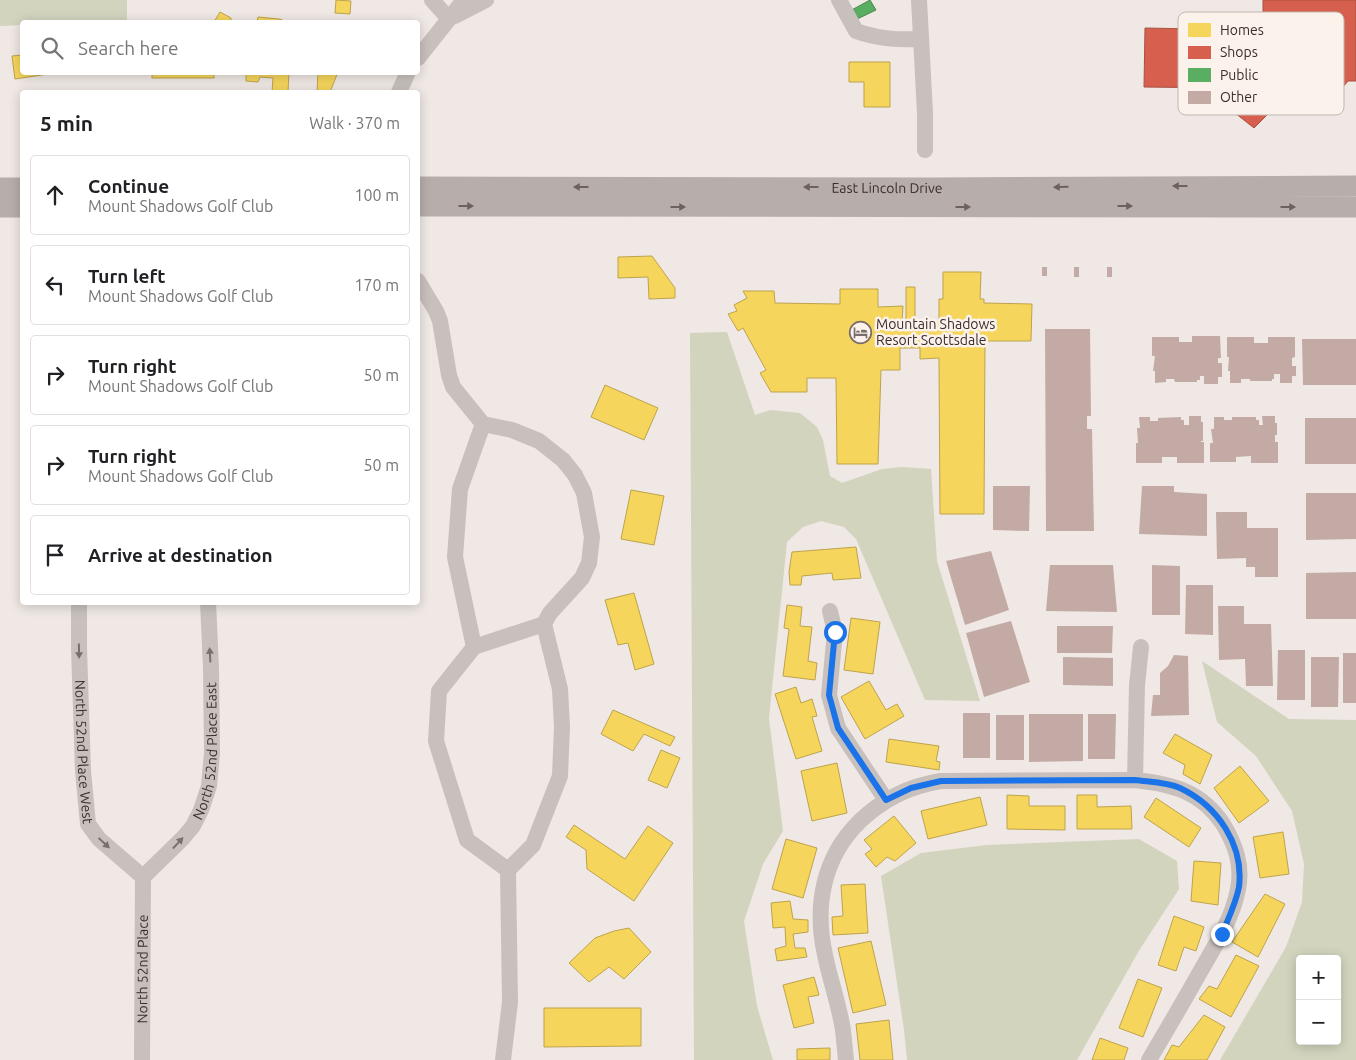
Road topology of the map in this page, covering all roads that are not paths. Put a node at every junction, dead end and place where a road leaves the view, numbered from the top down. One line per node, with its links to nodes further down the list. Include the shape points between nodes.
1 (432, 0): 7 (street)
2 (464, 0): 7 (street)
3 (486, 0): 7 (street)
4 (840, 0): 8 (street, via 856,31)
5 (919, 0): 9 (street)
6 (853, 9): 8 (street, via 863,26)
7 (449, 20): 10 (street)
8 (880, 38): 9 (street)
9 (921, 39): 13 (street)
10 (420, 56)
11 (407, 75): 12 (street)
12 (400, 90)
13 (925, 150)
14 (1356, 186): 18 (main road, East Lincoln Drive, one-way to 18)
15 (420, 187): 19 (main road, East Lincoln Drive, one-way to 15)
16 (0, 188): 17 (main road)
17 (20, 188)
18 (955, 188): 19 (main road, East Lincoln Drive, one-way to 19); 21 (main road, via 940,197 876,198)
19 (629, 197): 20 (main road, East Lincoln Drive, one-way to 19); 21 (main road, East Lincoln Drive, one-way to 21)
20 (420, 206)
21 (859, 206): 24 (main road, East Lincoln Drive, one-way to 24)
22 (0, 207): 23 (main road)
23 (20, 207)
24 (1356, 207)
25 (420, 284): 26 (street, via 440,321 453,387)
26 (483, 424): 30 (street, via 539,440 575,474 584,493 592,537 588,563 582,578); 31 (street, via 460,489 455,557)
27 (79, 605): 36 (street, North 52nd Place West, one-way to 36, via 78,648 88,824 99,839)
28 (208, 605): 36 (street, North 52nd Place East, one-way to 28, via 193,826 209,786 212,734)
29 (830, 611): 34 (street, via 835,632 829,695 838,728)
30 (544, 624): 31 (street); 35 (street, via 560,689 560,776 533,845)
31 (474, 647): 35 (street, via 439,691 436,741 466,840)
32 (1141, 647): 33 (street)
33 (1135, 780): 34 (street, via 941,781 911,788); 40 (street, via 1179,787 1201,800 1218,817 1231,838 1239,868 1232,912 1222,934)
34 (886, 800): 39 (street, via 854,827 840,845 821,894 824,953 843,1029)
35 (508, 870): 38 (street, via 510,1002)
36 (143, 877): 37 (street, North 52nd Place)
37 (142, 1060)
38 (503, 1060)
39 (846, 1060)
40 (1149, 1060)

